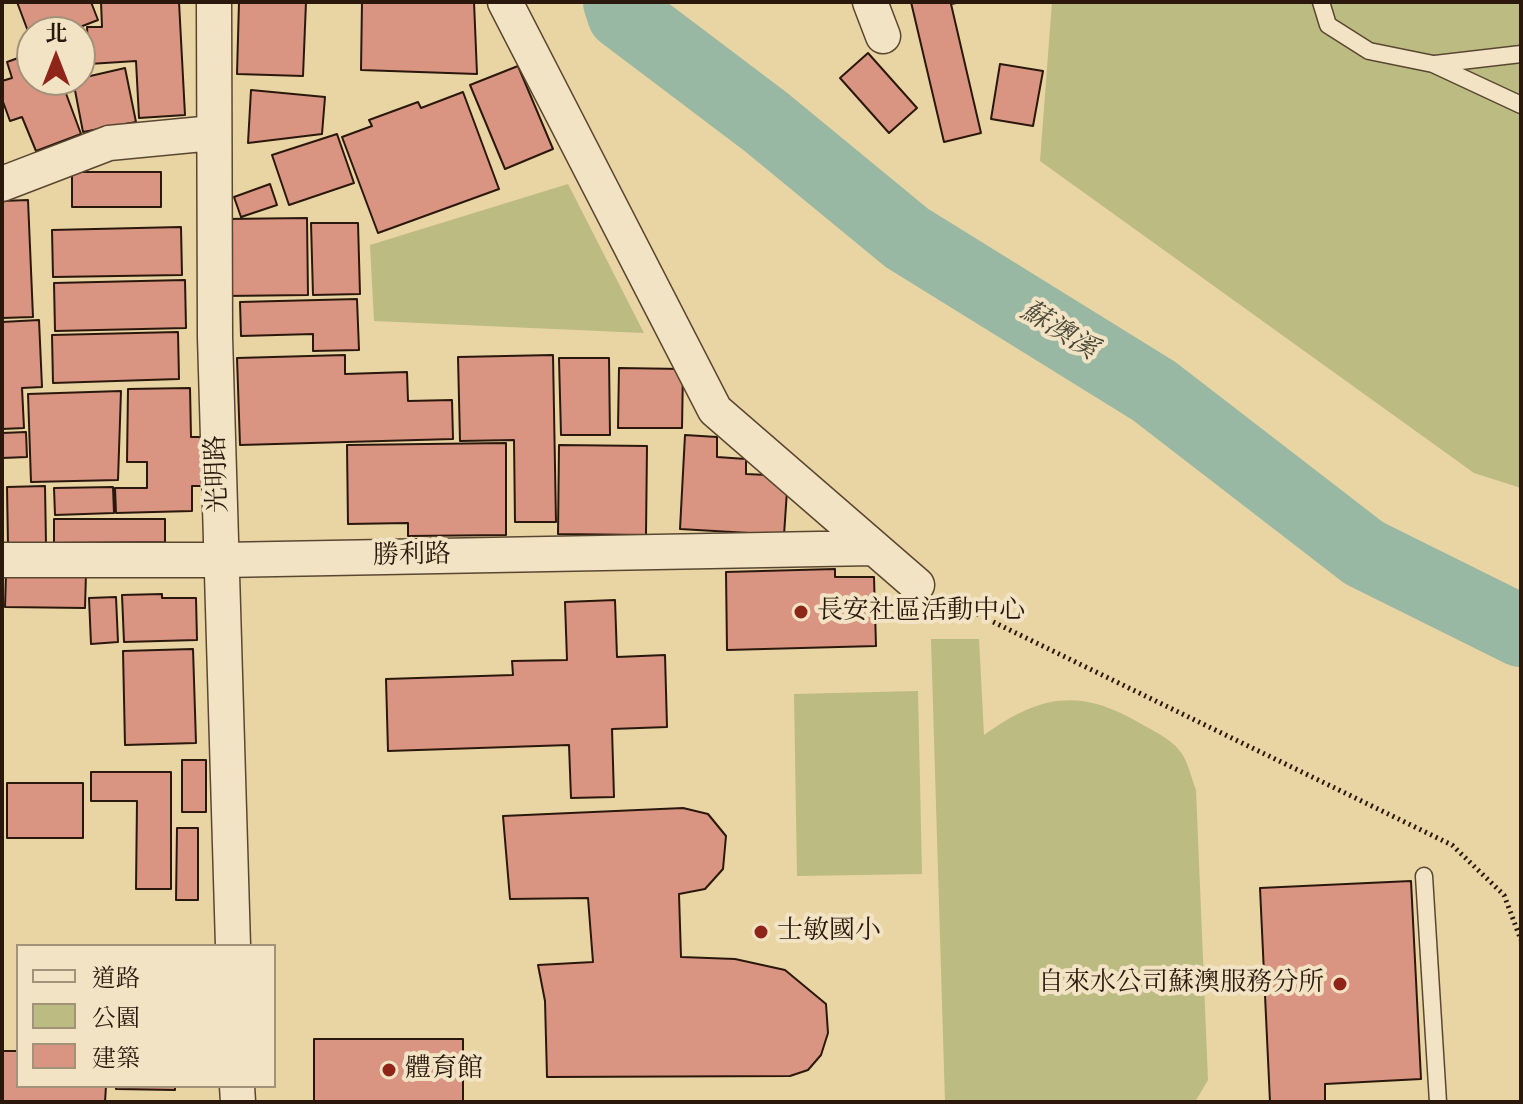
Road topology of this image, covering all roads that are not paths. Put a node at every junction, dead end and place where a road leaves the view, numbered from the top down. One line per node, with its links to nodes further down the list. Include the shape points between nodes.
1 (214, 2): 9 (street, 光明路)
2 (505, 2): 11 (street, via 715,410)
3 (870, 2): 5 (street)
4 (1321, 2): 7 (lane, via 1328,25 1369,51)
5 (883, 36)
6 (1521, 54): 7 (lane)
7 (1433, 64): 8 (lane)
8 (1521, 105)
9 (213, 133): 10 (street, via 109,143); 13 (street, 光明路)
10 (2, 184)
11 (873, 548): 13 (street, 勝利路); 14 (street)
12 (2, 560): 13 (street, 勝利路)
13 (222, 560): 16 (street, 光明路)
14 (917, 585)
15 (1424, 876): 17 (lane)
16 (233, 944)
17 (1438, 1102)

